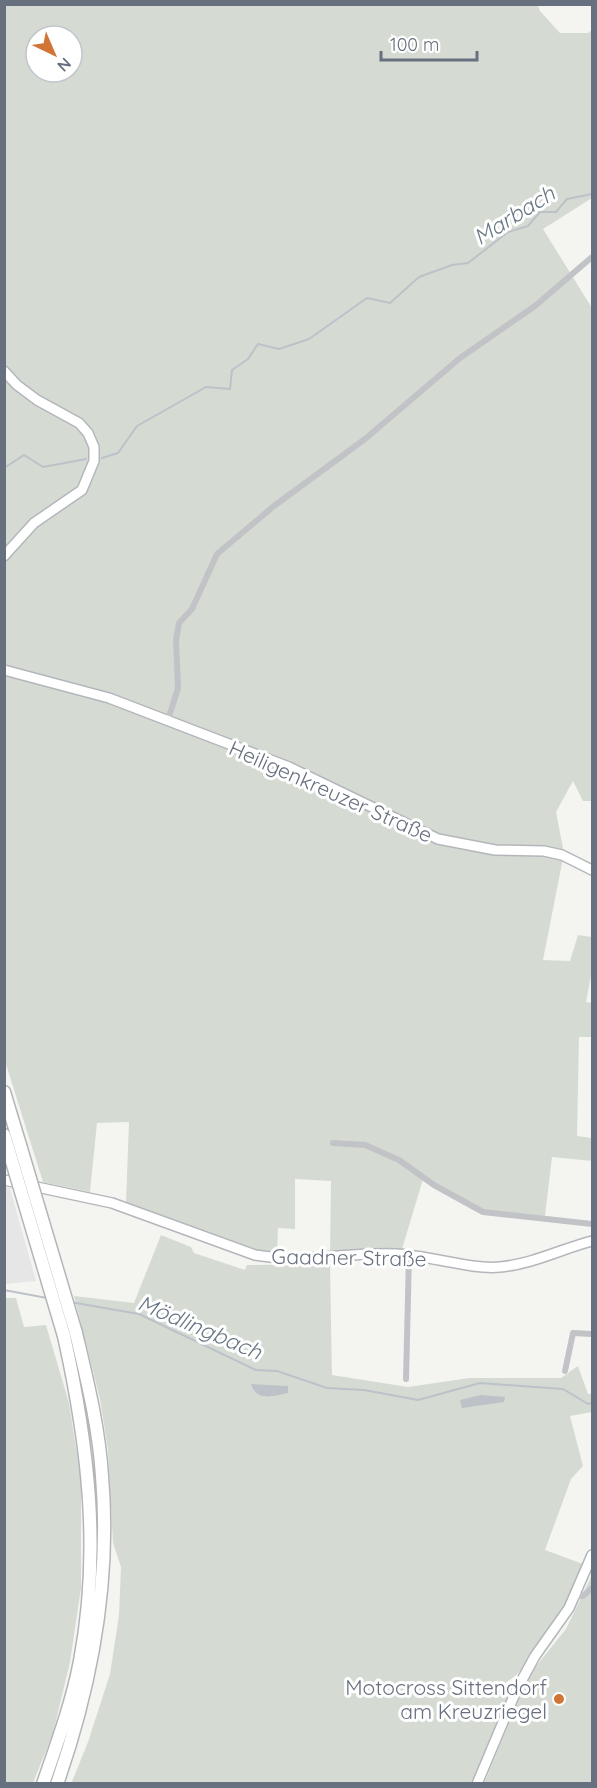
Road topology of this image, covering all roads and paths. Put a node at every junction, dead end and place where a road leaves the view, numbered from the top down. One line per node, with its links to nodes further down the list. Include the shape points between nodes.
1 (592, 257): 5 (street, via 535,306 460,358 365,439 217,554 192,609 179,623 178,688)
2 (4, 371): 3 (main road, via 37,400 79,423 94,447 94,461 82,490 34,524)
3 (4, 556)
4 (4, 670): 5 (main road, Heiligenkreuzer Straße, via 109,698)
5 (168, 720): 6 (main road, Heiligenkreuzer Straße, via 289,767 438,840 495,850 544,851)
6 (592, 870)
7 (4, 1092): 10 (highway)
8 (4, 1136): 10 (highway)
9 (333, 1143): 12 (street, via 365,1145 399,1160 483,1212)
10 (14, 1147): 15 (highway, bridge)
11 (4, 1180): 14 (main road, Gaadner Straße, via 112,1203 255,1254 306,1260)
12 (592, 1224)
13 (592, 1241): 14 (main road, Gaadner Straße, via 525,1264 496,1268)
14 (409, 1255): 18 (street)
15 (70, 1334): 22 (highway, via 89,1474 89,1601 80,1662); 23 (highway, via 94,1416 105,1540 92,1666 77,1728)
16 (592, 1334): 17 (street, via 573,1333)
17 (565, 1371)
18 (406, 1380)
19 (592, 1555): 21 (main road)
20 (592, 1588): 21 (street, via 583,1596)
21 (575, 1596): 24 (main road, via 516,1691)
22 (43, 1784)
23 (57, 1784)
24 (477, 1784)

